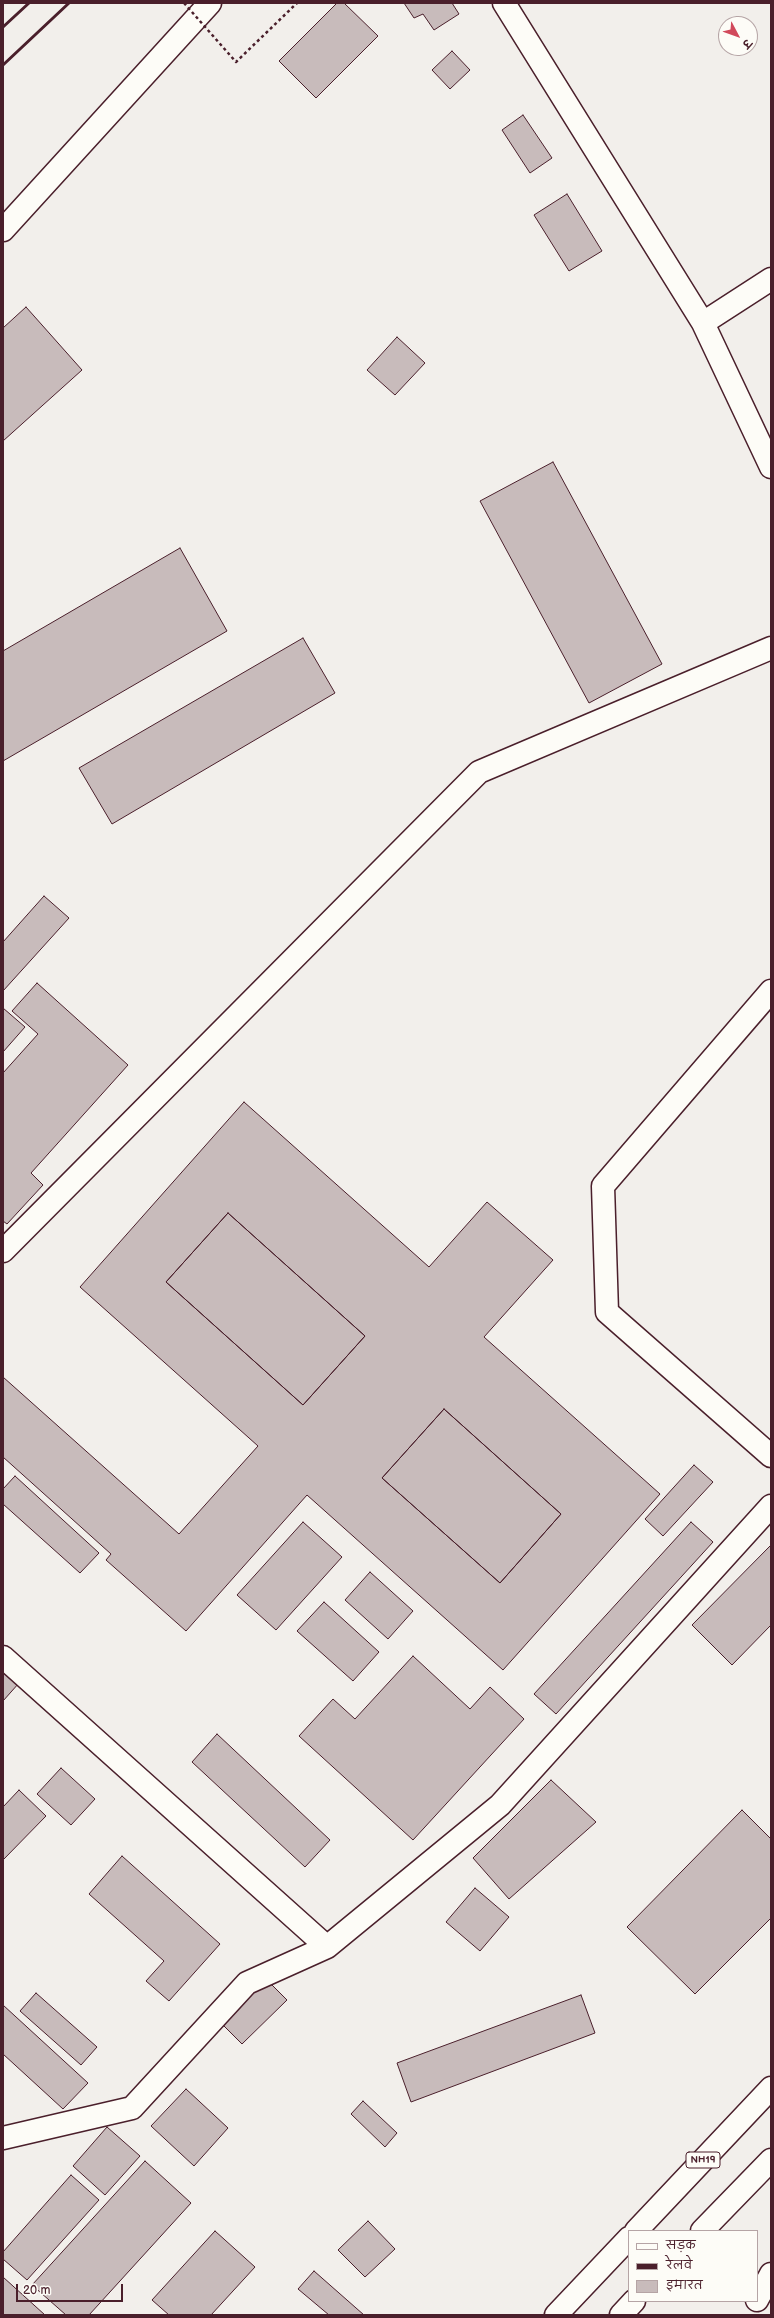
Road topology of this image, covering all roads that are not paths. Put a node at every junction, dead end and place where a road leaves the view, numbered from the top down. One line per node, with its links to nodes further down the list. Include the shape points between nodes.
1 (210, 3): 3 (main road)
2 (504, 3): 5 (main road)
3 (3, 230)
4 (771, 279): 5 (main road)
5 (703, 323): 6 (main road)
6 (771, 467)
7 (771, 648): 9 (main road, via 478,772)
8 (771, 991): 10 (main road, via 603,1186 607,1312)
9 (3, 1251)
10 (771, 1456)
11 (771, 1506): 13 (main road, via 500,1805)
12 (3, 1657): 13 (main road)
13 (327, 1947): 15 (main road, via 247,1983 132,2108)
14 (771, 2088): 17 (main road, NH19)
15 (3, 2138)
16 (771, 2160): 18 (main road)
17 (637, 2230)
18 (703, 2230)
19 (628, 2239): 24 (main road)
20 (771, 2274): 21 (main road)
21 (758, 2299)
22 (633, 2302): 25 (main road)
23 (756, 2302): 26 (main road)
24 (556, 2315)
25 (621, 2315)
26 (749, 2315)

